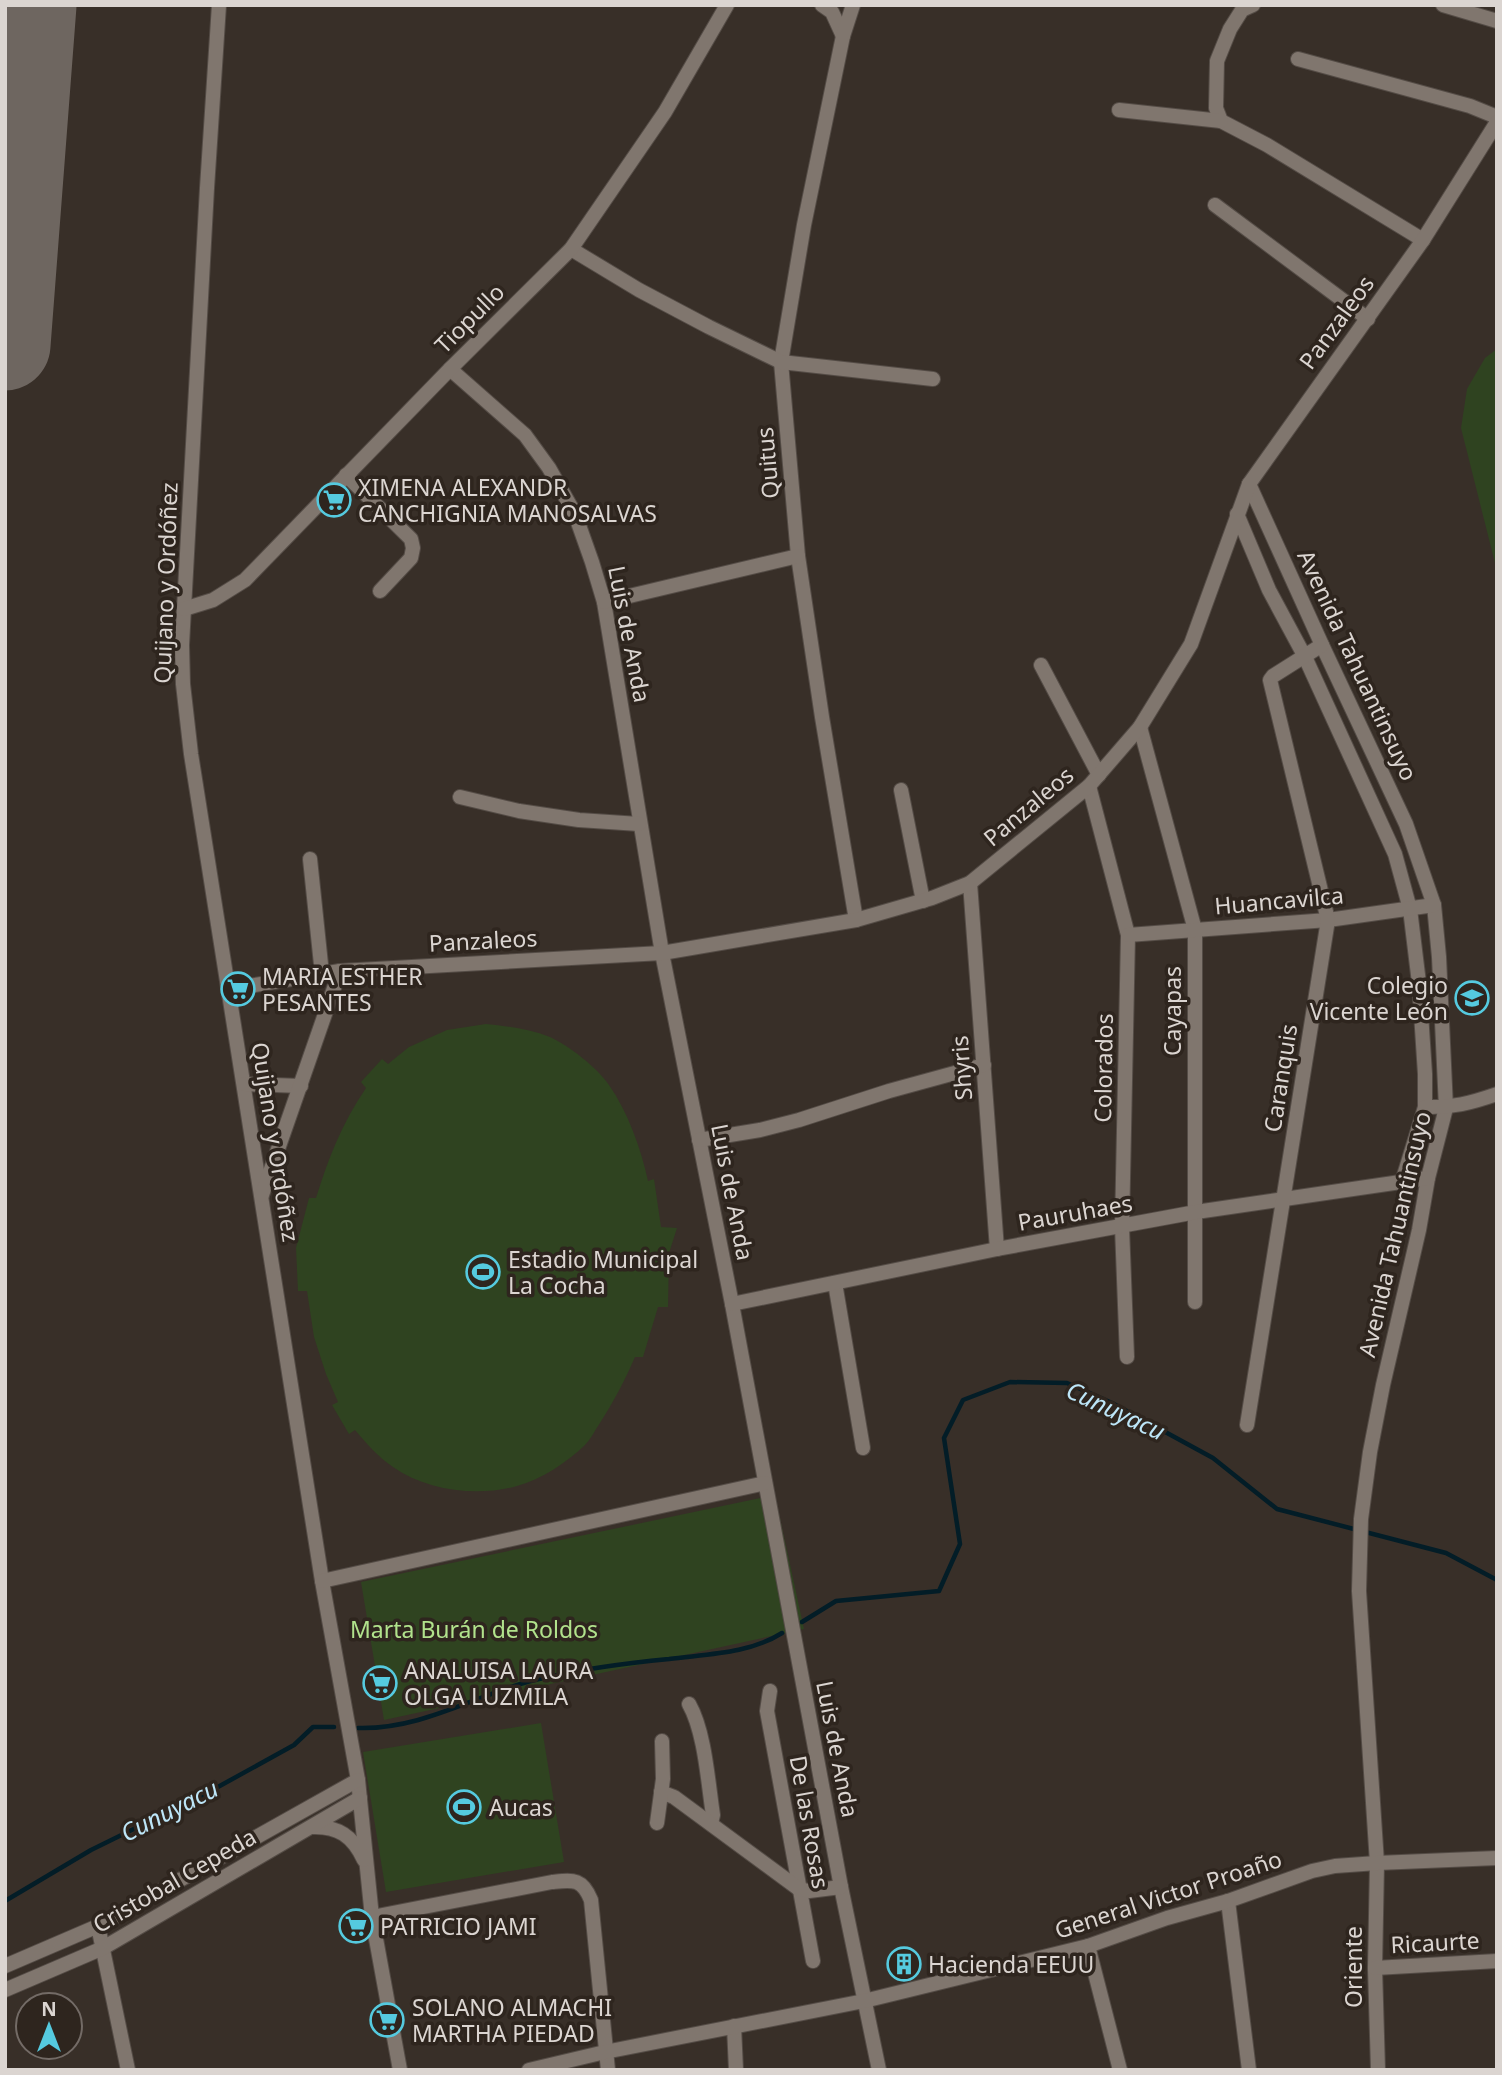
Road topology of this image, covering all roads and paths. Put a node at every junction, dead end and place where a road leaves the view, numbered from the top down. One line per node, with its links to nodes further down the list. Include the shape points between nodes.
1 (219, 5): 26 (street, Quijano y Ordóñez)
2 (727, 5): 15 (street, Tiopullo, via 665,113)
3 (822, 5): 8 (street, via 831,12)
4 (853, 5): 8 (street, Quitus)
5 (1253, 5): 12 (street, via 1242,10 1217,61 1216,108)
6 (1443, 5): 7 (street)
7 (1497, 21)
8 (843, 36): 17 (street, Quitus)
9 (1298, 59): 11 (street, via 1470,106)
10 (1119, 110): 12 (street)
11 (1497, 119): 14 (street, Panzaleos)
12 (1221, 121): 14 (street)
13 (1215, 205): 16 (street)
14 (1423, 240): 16 (street, Panzaleos)
15 (571, 249): 17 (street, via 674,309); 18 (street, Tiopullo)
16 (1368, 319): 21 (street, Panzaleos)
17 (781, 362): 19 (street); 23 (street, Quitus)
18 (450, 369): 20 (street, Tiopullo); 25 (street, Luis de Anda, via 525,435 549,468 575,514)
19 (933, 379)
20 (346, 475): 24 (street, via 411,539 411,558); 26 (street, Tiopullo, via 245,580 213,600)
21 (1249, 484): 22 (street, Panzaleos); 27 (street, Avenida Tahuantinsuyo)
22 (1237, 514): 28 (street, Avenida Tahuantinsuyo, via 1269,590); 30 (street, Panzaleos, via 1191,644)
23 (798, 556): 25 (street); 40 (street, Quitus)
24 (380, 591)
25 (604, 602): 34 (street, Luis de Anda)
26 (184, 609): 47 (street, Quijano y Ordóñez, via 183,684 191,754)
27 (1322, 645): 28 (street, Caranquis); 38 (street, Avenida Tahuantinsuyo, via 1406,824)
28 (1305, 657): 39 (street, Avenida Tahuantinsuyo, via 1395,854); 41 (street, Caranquis, via 1270,680)
29 (1041, 665): 31 (street, Colorados)
30 (1140, 727): 31 (street, Panzaleos); 42 (street, Cayapas)
31 (1094, 780): 36 (street, Panzaleos); 43 (street, Colorados)
32 (901, 790): 37 (street)
33 (460, 797): 34 (street, via 567,819)
34 (639, 824): 44 (street, Luis de Anda)
35 (310, 859): 46 (street)
36 (970, 883): 37 (street, Panzaleos); 48 (street, Shyris)
37 (923, 901): 40 (street, Panzaleos)
38 (1434, 905): 39 (street, Huancavilca); 53 (street, Avenida Tahuantinsuyo)
39 (1410, 909): 41 (street, Huancavilca); 52 (street, Avenida Tahuantinsuyo)
40 (856, 920): 44 (street, Panzaleos)
41 (1328, 920): 42 (street, Huancavilca); 58 (street, Caranquis)
42 (1195, 930): 43 (street, Huancavilca); 59 (street, Cayapas)
43 (1128, 935): 60 (street, Colorados)
44 (662, 953): 45 (street, Panzaleos); 54 (street, Luis de Anda)
45 (340, 971): 46 (street, Panzaleos); 50 (street)
46 (322, 974): 47 (street, Panzaleos)
47 (230, 989): 49 (street, Quijano y Ordóñez)
48 (984, 1065): 54 (street, via 799,1120); 61 (street, Shyris)
49 (244, 1084): 50 (street); 57 (street, Quijano y Ordóñez)
50 (301, 1086): 57 (street)
51 (1497, 1094): 53 (street)
52 (1425, 1107): 53 (street); 56 (street, Avenida Tahuantinsuyo)
53 (1446, 1108): 55 (street, Avenida Tahuantinsuyo)
54 (699, 1140): 64 (street, Luis de Anda)
55 (1428, 1178): 56 (street, Pauruhaes); 80 (street, Avenida Tahuantinsuyo, via 1383,1385 1361,1519 1359,1591)
56 (1402, 1182): 58 (street, Pauruhaes)
57 (262, 1196): 69 (street, Quijano y Ordóñez)
58 (1283, 1200): 59 (street, Pauruhaes); 66 (street, Caranquis)
59 (1196, 1212): 60 (street, Pauruhaes); 63 (street, Cayapas)
60 (1122, 1227): 61 (street, Pauruhaes); 65 (street, Colorados)
61 (997, 1249): 62 (street, Pauruhaes)
62 (835, 1283): 64 (street, Pauruhaes); 67 (street)
63 (1195, 1302)
64 (732, 1304): 68 (street, Luis de Anda)
65 (1127, 1357)
66 (1247, 1424)
67 (863, 1448)
68 (765, 1483): 69 (street); 82 (street, Luis de Anda)
69 (321, 1581): 73 (street, Quijano y Ordóñez)
70 (769, 1691): 83 (street, De las Rosas, via 767,1711)
71 (689, 1704): 77 (street, via 700,1735)
72 (662, 1741): 74 (street)
73 (358, 1780): 75 (street, Quijano y Ordóñez); 86 (street, Cristobal Cepeda)
74 (661, 1792): 76 (street); 77 (street)
75 (360, 1798): 78 (street, Cristobal Cepeda); 81 (street, Quijano y Ordóñez)
76 (657, 1823)
77 (711, 1823): 83 (street)
78 (310, 1827): 81 (street, via 340,1831 352,1840); 88 (street, Cristobal Cepeda)
79 (1497, 1858): 80 (street, General Victor Proaño)
80 (1377, 1863): 84 (street, General Victor Proaño, via 1312,1871); 92 (street, Oriente)
81 (367, 1866): 85 (street, Quijano y Ordóñez)
82 (841, 1887): 83 (street); 94 (street, Luis de Anda)
83 (799, 1889): 89 (street, De las Rosas)
84 (1228, 1901): 87 (street, General Victor Proaño); 104 (street)
85 (372, 1917): 96 (street, via 552,1882 582,1884 591,1900); 98 (street, Quijano y Ordóñez)
86 (97, 1926): 88 (street); 91 (street, Cristobal Cepeda)
87 (1088, 1946): 94 (street, General Victor Proaño); 103 (street)
88 (103, 1948): 93 (street, Cristobal Cepeda); 97 (street)
89 (813, 1961)
90 (1497, 1961): 92 (street, Ricaurte)
91 (5, 1966)
92 (1375, 1968): 105 (street, Oriente)
93 (5, 1990)
94 (864, 2001): 95 (street, General Victor Proaño); 102 (street, Luis de Anda)
95 (734, 2026): 96 (street, General Victor Proaño); 101 (street)
96 (605, 2052): 99 (street, General Victor Proaño); 100 (street)
97 (128, 2070)
98 (400, 2070)
99 (529, 2070)
100 (608, 2070)
101 (736, 2070)
102 (879, 2070)
103 (1120, 2070)
104 (1249, 2070)
105 (1378, 2070)

